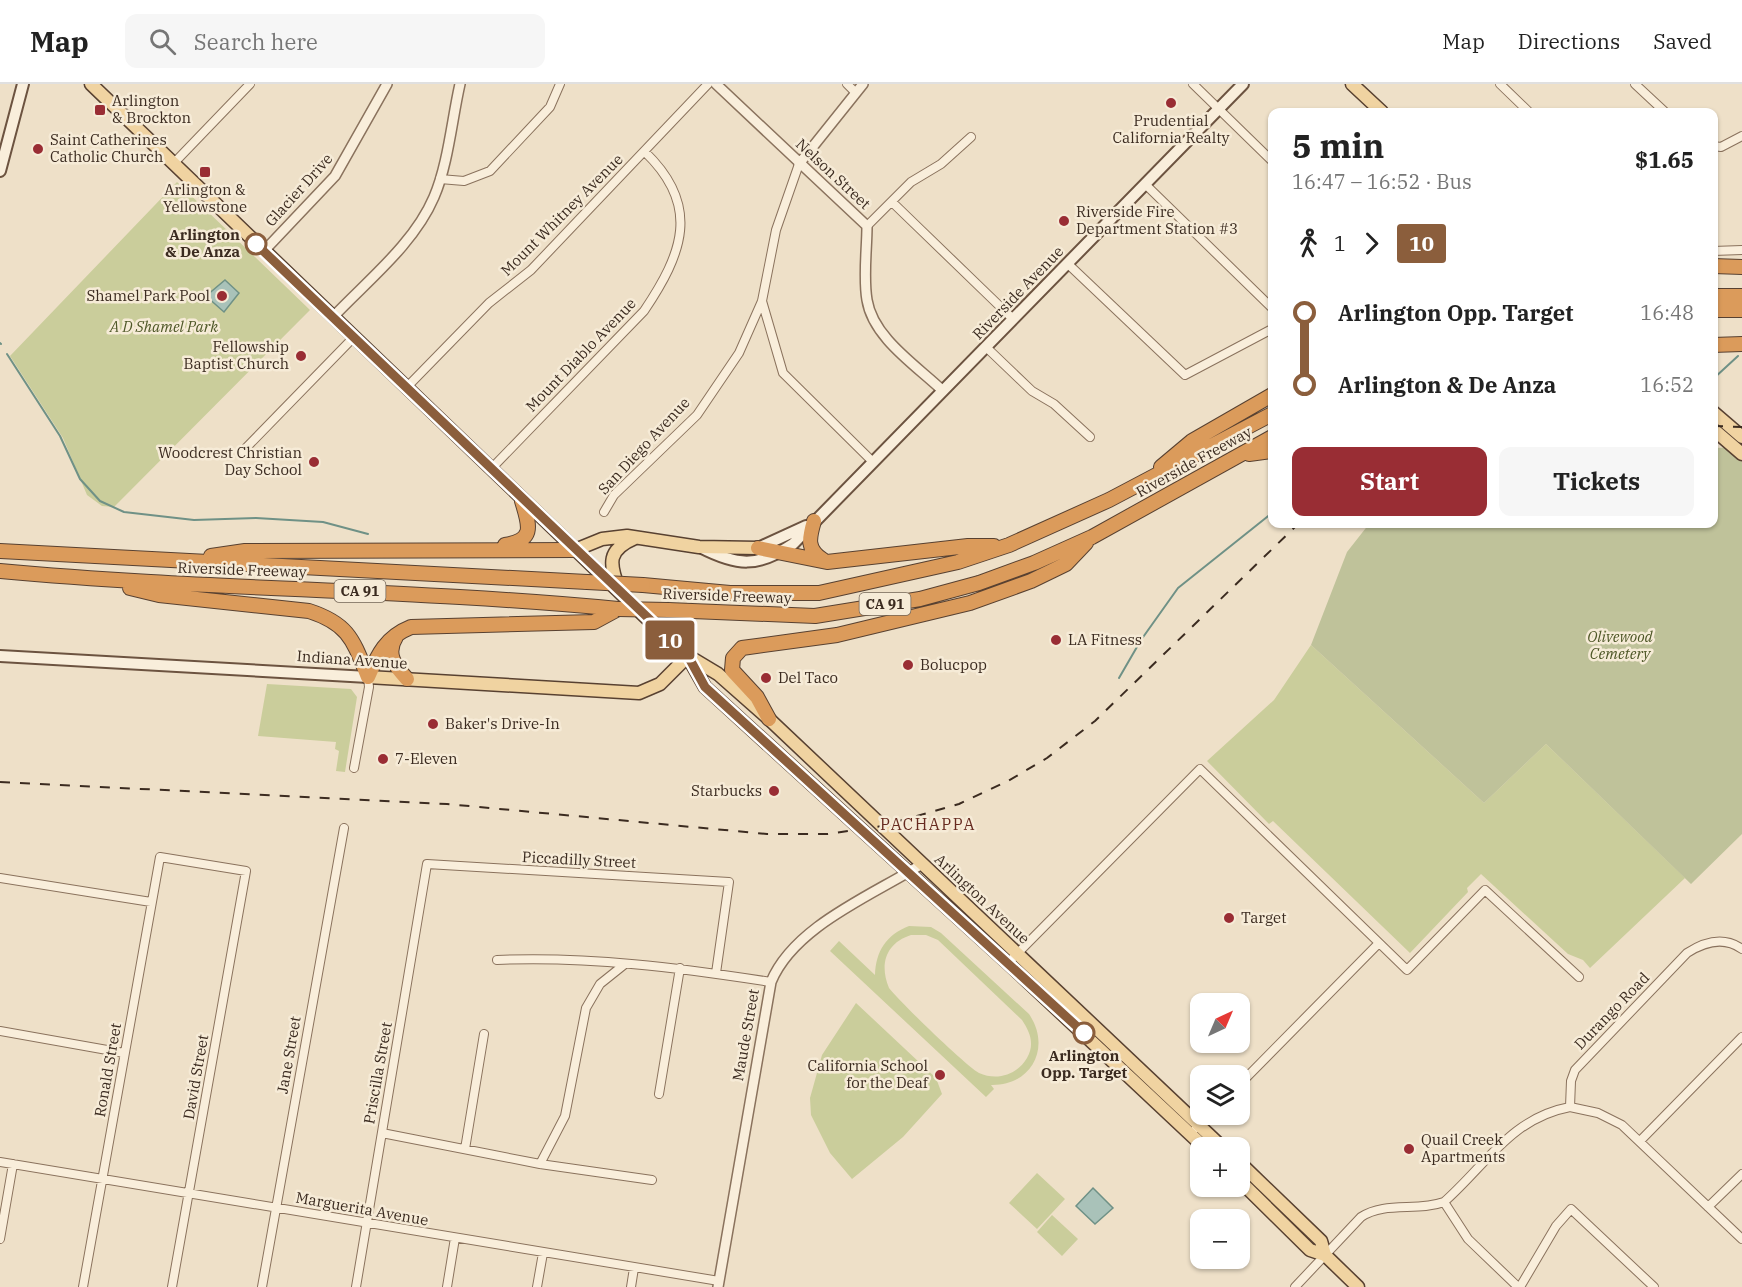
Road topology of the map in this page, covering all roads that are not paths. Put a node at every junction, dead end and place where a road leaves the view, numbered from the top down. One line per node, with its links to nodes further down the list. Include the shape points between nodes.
1 (23, 84): 28 (main road)
2 (91, 84): 26 (main road, Arlington Avenue)
3 (250, 84): 26 (street)
4 (387, 84): 34 (street, Glacier Drive, via 335,176)
5 (459, 84): 29 (street)
6 (560, 84): 29 (street, via 550,107 490,171 464,181)
7 (708, 84): 24 (street, Mount Whitney Avenue)
8 (716, 84): 27 (street, Nelson Street)
9 (847, 84): 16 (street)
10 (863, 84): 16 (street, San Diego Avenue)
11 (1193, 84): 20 (street)
12 (1243, 84): 20 (main road, Riverside Avenue)
13 (1352, 84): 17 (main road)
14 (1500, 84): 18 (street)
15 (1635, 84): 19 (street)
16 (855, 92): 27 (street, San Diego Avenue)
17 (1378, 108)
18 (1525, 108)
19 (1661, 108)
20 (1218, 109): 25 (street); 30 (main road, Riverside Avenue)
21 (1742, 136): 23 (street)
22 (971, 137): 31 (street, via 941,164 911,182)
23 (1718, 147)
24 (645, 152): 52 (street, Mount Whitney Avenue, via 531,270 489,303); 66 (street, Mount Diablo Avenue, via 664,171 680,205 675,257 662,284 644,311)
25 (1268, 157)
26 (173, 164): 34 (main road, Arlington Avenue)
27 (800, 164): 32 (street, Nelson Street); 41 (street, San Diego Avenue, via 776,230)
28 (0, 171)
29 (440, 179): 45 (street, via 423,219)
30 (1145, 184): 36 (main road, Riverside Avenue); 42 (street)
31 (892, 202): 32 (street); 46 (street)
32 (867, 226): 53 (street, Nelson Street, via 866,299 872,318 883,334)
33 (1742, 250): 35 (street)
34 (264, 251): 45 (main road, Arlington Avenue)
35 (1718, 252)
36 (1068, 264): 46 (main road, Riverside Avenue); 47 (street, via 1185,375)
37 (1718, 266): 38 (highway)
38 (1742, 267)
39 (1718, 296): 40 (highway)
40 (1742, 296)
41 (762, 301): 65 (street, via 783,373); 69 (street, San Diego Avenue, via 739,353 697,415 614,495)
42 (1268, 304)
43 (1718, 310): 44 (highway)
44 (1742, 310)
45 (333, 317): 48 (main road, Arlington Avenue)
46 (1013, 319): 51 (main road, Riverside Avenue)
47 (1268, 331)
48 (354, 337): 52 (main road, Arlington Avenue); 61 (street)
49 (1742, 344): 50 (highway)
50 (1718, 345)
51 (986, 347): 53 (main road, Riverside Avenue); 58 (street, via 1032,391 1054,404)
52 (406, 387): 66 (main road, Arlington Avenue)
53 (943, 391): 65 (main road, Riverside Avenue)
54 (1268, 396): 67 (highway, via 1192,441)
55 (1268, 416): 67 (highway, Riverside Freeway / CA 91)
56 (1718, 416): 59 (main road)
57 (1718, 433): 63 (main road)
58 (1090, 437)
59 (1742, 437)
60 (1268, 439): 64 (highway, Riverside Freeway / CA 91)
61 (242, 452)
62 (1268, 452): 64 (highway)
63 (1742, 454)
64 (1235, 457): 72 (highway, Riverside Freeway / CA 91)
65 (873, 462): 70 (main road, Riverside Avenue)
66 (490, 470): 68 (main road, Arlington Avenue)
67 (1142, 483): 73 (highway, Riverside Freeway / CA 91)
68 (522, 501): 76 (highway, via 529,526 524,539); 77 (main road, Arlington Avenue)
69 (604, 512)
70 (814, 521): 75 (main road, Riverside Avenue); 79 (main road, Riverside Avenue, via 805,534); 81 (highway, via 810,546 814,554)
71 (637, 537): 74 (main road, Riverside Avenue); 77 (main road, Riverside Avenue, via 612,537); 84 (main road, via 616,549 612,559)
72 (1092, 537): 85 (highway, Riverside Freeway / CA 91, bridge, via 979,583 920,599 815,616); 91 (highway, via 1066,564 970,603 837,636 742,648 733,658 732,670)
73 (1009, 545): 80 (highway, Riverside Freeway / CA 91, bridge, via 931,569 819,593 730,593); 81 (highway)
74 (699, 547): 75 (main road, Riverside Avenue); 79 (main road, Riverside Avenue, via 748,563)
75 (758, 548): 79 (highway)
76 (484, 549): 77 (highway); 80 (highway, via 245,551)
77 (575, 550): 84 (main road, Arlington Avenue)
78 (0, 551): 80 (highway, Riverside Freeway / CA 91)
79 (783, 551): 81 (highway)
80 (179, 560)
81 (827, 562)
82 (0, 571): 83 (highway, Riverside Freeway / CA 91)
83 (102, 581): 85 (highway, Riverside Freeway / CA 91, via 382,592); 89 (highway, via 159,595 309,611 323,616 348,634)
84 (620, 592): 88 (main road, Arlington Avenue)
85 (618, 609): 86 (highway, via 594,622 411,627)
86 (399, 632): 89 (highway, via 379,652); 90 (highway, via 390,646 391,656)
87 (0, 656): 89 (main road, Indiana Avenue)
88 (688, 656): 90 (main road, Indiana Avenue, via 660,684 639,693); 91 (main road, Arlington Avenue, via 718,674); 97 (main road, Arlington Avenue, via 705,687)
89 (368, 677): 90 (main road, Indiana Avenue); 92 (street)
90 (407, 679)
91 (769, 719): 96 (main road, Arlington Avenue)
92 (354, 768)
93 (344, 828): 136 (street, Jane Street)
94 (160, 857): 99 (street, Ronald Street); 133 (street, David Street, via 246,872)
95 (427, 864): 107 (street, Piccadilly Street, via 729,882); 119 (street, Priscilla Street)
96 (922, 864): 97 (street, Maude Street); 102 (main road, Arlington Avenue)
97 (908, 873): 104 (main road, Arlington Avenue); 109 (street, Maude Street, via 815,928 786,956)
98 (0, 878): 99 (street)
99 (151, 902): 113 (street, Ronald Street)
100 (1378, 944): 102 (street, via 1200,769); 108 (street, via 1407,970 1485,890); 114 (street)
101 (1742, 948): 116 (street, Durango Road, via 1718,941 1687,953 1575,1070)
102 (1018, 953): 104 (street); 117 (main road, Arlington Avenue)
103 (497, 960): 105 (street, via 545,958)
104 (1008, 963): 120 (main road, Arlington Avenue)
105 (625, 964): 106 (street); 127 (street, via 600,984 586,1008 565,1116)
106 (680, 968): 107 (street); 115 (street)
107 (716, 973): 109 (street)
108 (1579, 977)
109 (771, 982): 144 (street, Maude Street)
110 (0, 1031): 113 (street)
111 (484, 1034): 124 (street)
112 (1742, 1037): 123 (street)
113 (124, 1053): 130 (street, Ronald Street)
114 (1250, 1073)
115 (660, 1094)
116 (1570, 1107): 123 (street, via 1610,1118); 134 (street, via 1543,1114 1521,1126)
117 (1190, 1116)
118 (1200, 1125): 120 (street); 122 (main road, Arlington Avenue)
119 (382, 1133): 124 (street); 137 (street, Priscilla Street)
120 (1190, 1134): 121 (main road, Arlington Avenue)
121 (1193, 1137)
122 (1213, 1137)
123 (1640, 1142): 135 (street)
124 (465, 1149): 127 (street)
125 (0, 1162): 126 (street, Marguerita Avenue)
126 (13, 1164): 130 (street, Marguerita Avenue); 139 (street)
127 (540, 1164): 131 (street)
128 (1250, 1173): 142 (main road, via 1320,1241)
129 (1742, 1174): 135 (street)
130 (102, 1179): 133 (street, Marguerita Avenue); 145 (street, Ronald Street)
131 (652, 1180)
132 (1250, 1191): 142 (main road, via 1310,1250)
133 (189, 1193): 136 (street, Marguerita Avenue); 146 (street, David Street)
134 (1444, 1202): 142 (street, via 1429,1208 1374,1210 1361,1217); 154 (street, via 1468,1239)
135 (1708, 1207): 140 (street)
136 (275, 1208): 137 (street, Marguerita Avenue); 147 (street, Jane Street)
137 (367, 1223): 138 (street, Marguerita Avenue); 148 (street, Priscilla Street)
138 (455, 1238): 141 (street, Marguerita Avenue); 149 (street)
139 (0, 1239)
140 (1742, 1239)
141 (543, 1253): 143 (street, Marguerita Avenue); 150 (street)
142 (1325, 1255): 152 (street); 153 (main road)
143 (634, 1268): 144 (street, Marguerita Avenue); 151 (street)
144 (719, 1284)
145 (83, 1287)
146 (172, 1287)
147 (262, 1287)
148 (356, 1287)
149 (447, 1287)
150 (537, 1287)
151 (631, 1287)
152 (1295, 1287)
153 (1358, 1287)
154 (1519, 1287): 155 (street, via 1556,1226 1571,1209)
155 (1653, 1287)

